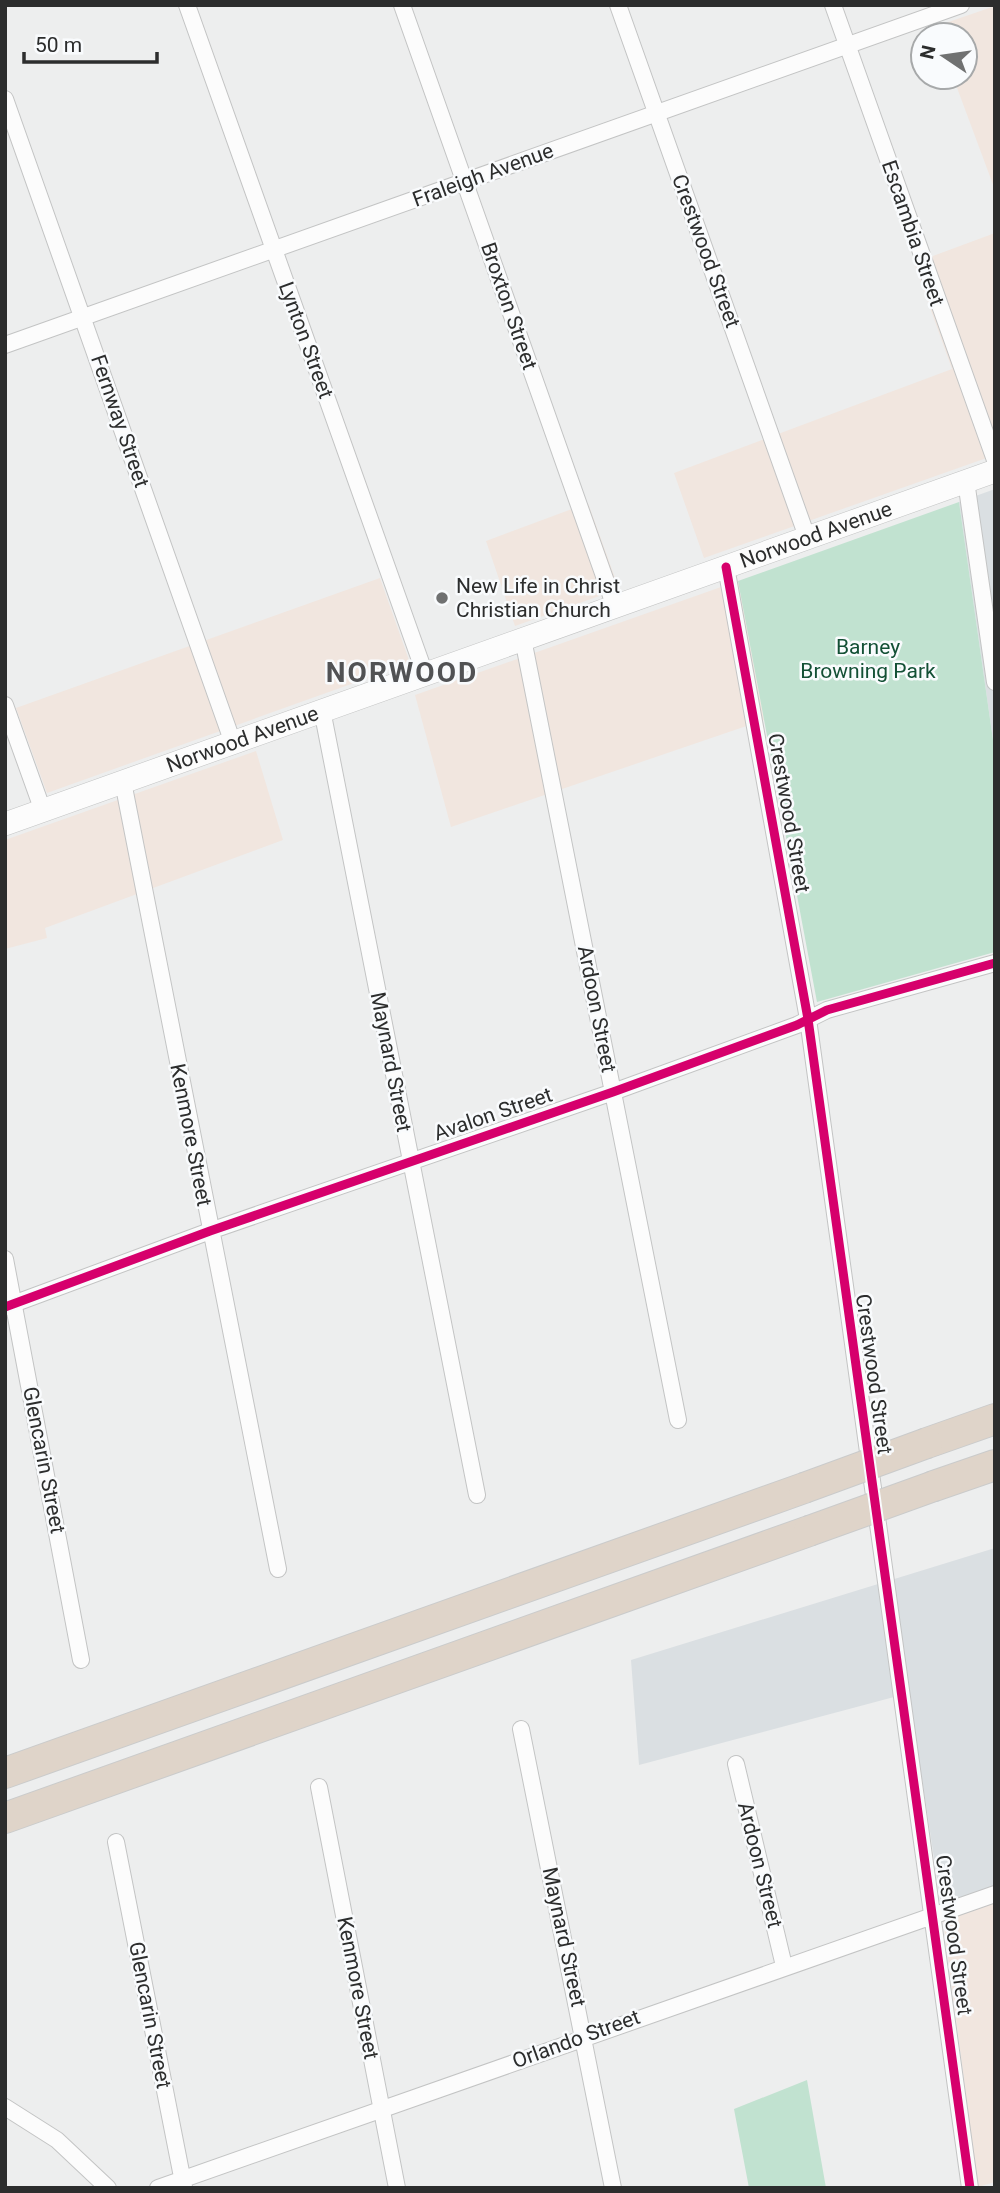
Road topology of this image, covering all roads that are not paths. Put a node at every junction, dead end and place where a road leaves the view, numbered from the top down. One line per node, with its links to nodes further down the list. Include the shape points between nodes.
1 (187, 5): 10 (street, Lynton Street)
2 (402, 5): 9 (street, Broxton Street)
3 (618, 5): 8 (street, Crestwood Street)
4 (833, 5): 6 (street, Escambia Street)
5 (961, 5): 6 (street, Fraleigh Avenue)
6 (848, 46): 8 (street, Fraleigh Avenue); 13 (street, Escambia Street)
7 (5, 99): 11 (street, Fernway Street)
8 (656, 113): 9 (street, Fraleigh Avenue); 16 (street, Crestwood Street)
9 (465, 182): 10 (street, Fraleigh Avenue); 18 (street, Broxton Street)
10 (274, 250): 11 (street, Fraleigh Avenue); 20 (street, Lynton Street)
11 (84, 318): 12 (street, Fraleigh Avenue); 24 (street, Fernway Street)
12 (5, 345)
13 (995, 460)
14 (995, 471): 15 (main road, Norwood Avenue)
15 (966, 481): 16 (main road, Norwood Avenue); 21 (street)
16 (807, 537): 17 (main road, Norwood Avenue)
17 (726, 567): 18 (main road, Norwood Avenue); 29 (street, Crestwood Street)
18 (615, 607): 19 (main road, Norwood Avenue)
19 (523, 639): 20 (main road, Norwood Avenue); 30 (street, Ardoon Street)
20 (425, 674): 23 (main road, Norwood Avenue)
21 (995, 682)
22 (5, 705): 26 (street)
23 (322, 710): 24 (main road, Norwood Avenue); 31 (street, Maynard Street)
24 (233, 743): 25 (main road, Norwood Avenue)
25 (123, 782): 26 (main road, Norwood Avenue); 32 (street, Kenmore Street)
26 (43, 811): 27 (main road, Norwood Avenue)
27 (5, 824)
28 (995, 962): 29 (street, Avalon Street)
29 (808, 1019): 30 (street, Avalon Street); 48 (street, Crestwood Street)
30 (613, 1092): 31 (street, Avalon Street); 36 (street, Ardoon Street)
31 (411, 1161): 32 (street, Avalon Street); 38 (street, Maynard Street)
32 (210, 1231): 34 (street, Avalon Street); 39 (street, Kenmore Street)
33 (5, 1259): 34 (street, Glencarin Street)
34 (10, 1305): 40 (street, Glencarin Street)
35 (995, 1419): 43 (highway, bridge)
36 (678, 1420)
37 (995, 1465): 45 (highway, bridge)
38 (477, 1495)
39 (278, 1569)
40 (82, 1660)
41 (521, 1729): 50 (street, Maynard Street)
42 (736, 1764): 49 (street, Ardoon Street)
43 (5, 1773)
44 (319, 1787): 52 (street, Kenmore Street)
45 (5, 1818)
46 (116, 1842): 53 (street, Glencarin Street)
47 (995, 1894): 48 (street, Orlando Street)
48 (934, 1913): 49 (street, Orlando Street); 58 (street, Crestwood Street)
49 (784, 1966): 50 (street, Orlando Street)
50 (584, 2036): 52 (street, Orlando Street); 57 (street, Maynard Street)
51 (5, 2107): 54 (street, via 57,2140)
52 (382, 2109): 53 (street, Orlando Street); 56 (street, Kenmore Street)
53 (184, 2183): 55 (street, Orlando Street)
54 (108, 2188)
55 (158, 2188)
56 (397, 2188)
57 (613, 2188)
58 (970, 2188)

